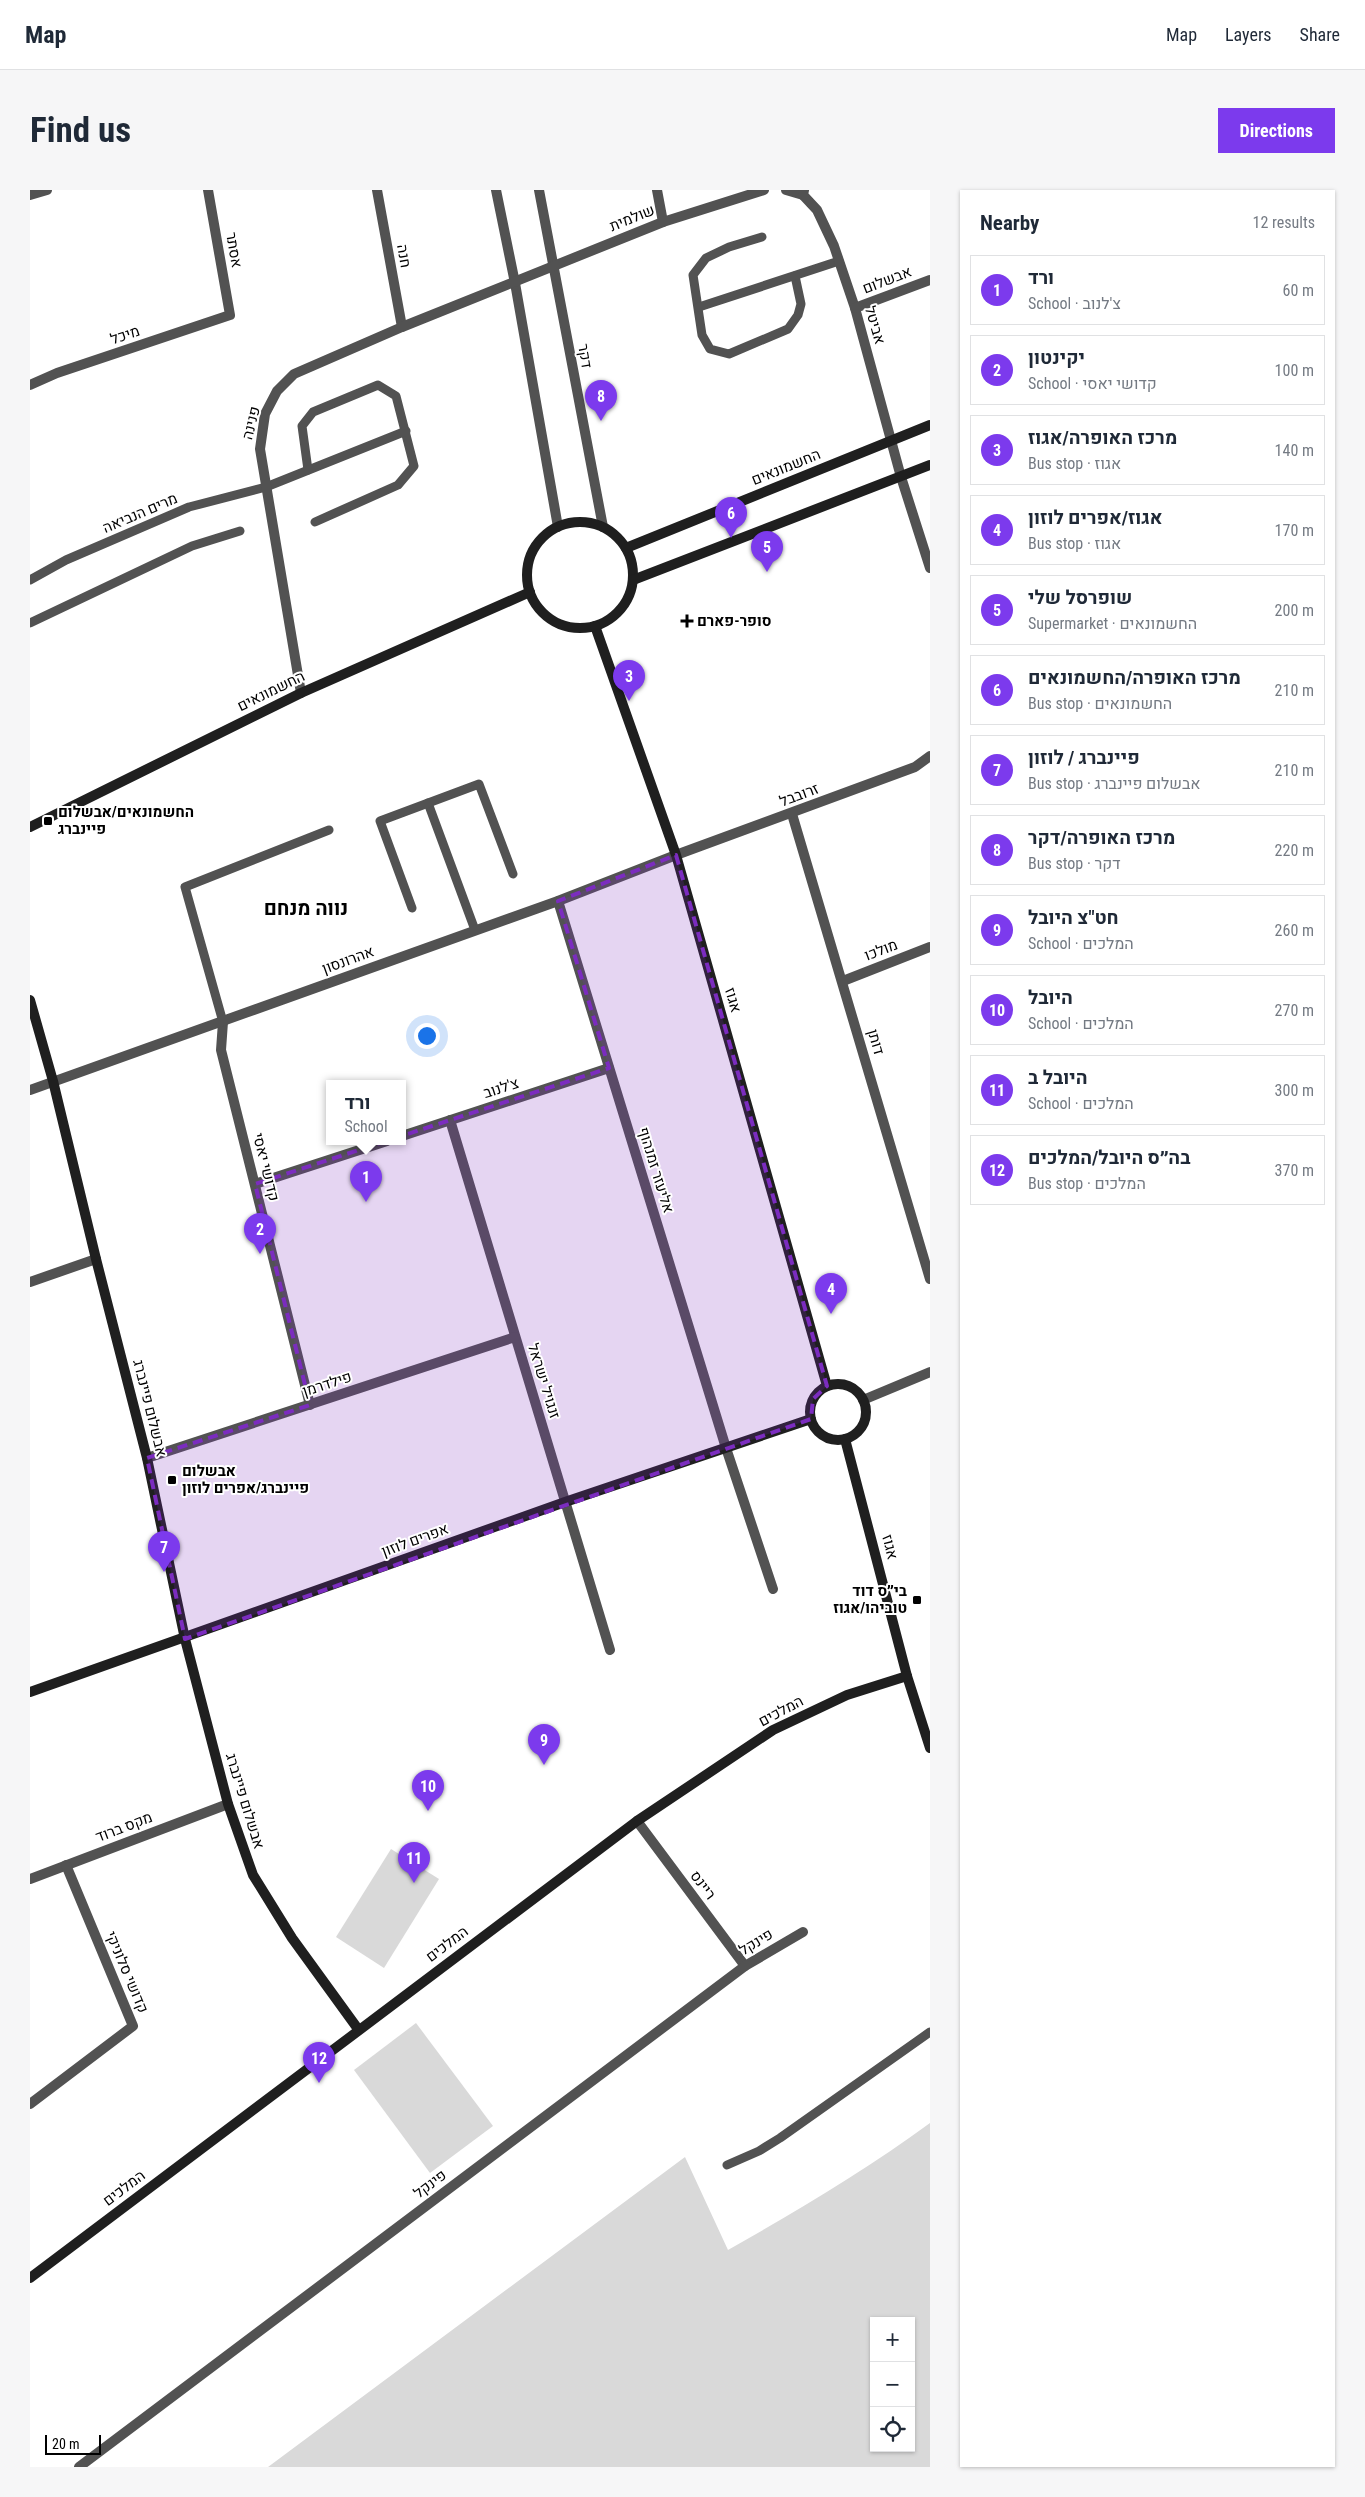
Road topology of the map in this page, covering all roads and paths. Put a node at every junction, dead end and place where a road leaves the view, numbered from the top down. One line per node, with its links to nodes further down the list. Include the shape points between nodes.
1 (47, 190): 10 (street)
2 (208, 190): 20 (street, אסתר)
3 (377, 190): 21 (street, חנה)
4 (496, 190): 17 (street)
5 (539, 190): 14 (street, דקר)
6 (657, 190): 11 (street)
7 (764, 190): 11 (street, שולמית)
8 (786, 190): 9 (street)
9 (803, 192): 13 (street, אביטל, via 817,210)
10 (30, 195)
11 (663, 222): 14 (street, שולמית)
12 (762, 237): 18 (lane, via 706,258 693,275)
13 (839, 261): 15 (lane); 19 (street, אביטל)
14 (554, 267): 17 (street, שולמית); 32 (street, דקר)
15 (795, 276): 18 (lane); 18 (lane, via 801,304 788,329 729,354 710,349 702,335)
16 (930, 280): 19 (street, אבשלום)
17 (515, 282): 21 (street, פנינה); 31 (street)
18 (699, 307)
19 (855, 308): 25 (street, אביטל)
20 (230, 315): 22 (street, מיכל)
21 (402, 328): 29 (street, פנינה, via 294,374 277,391 265,414 260,450)
22 (30, 385)
23 (930, 425): 25 (street, החשמונאים)
24 (406, 431): 27 (lane, מרים הנביאה); 27 (lane, via 396,396 378,385 313,412 302,426); 30 (lane, via 414,466 398,484)
25 (891, 441): 28 (street, אביטל); 34 (street, החשמונאים)
26 (930, 465): 28 (street)
27 (308, 470): 29 (lane, מרים הנביאה)
28 (901, 477): 35 (street); 37 (street)
29 (266, 487): 36 (lane, מרים הנביאה, via 181,510 66,560); 41 (street, פנינה)
30 (315, 522)
31 (558, 527): 32 (street, via 572,522 588,522); 38 (street, via 535,547 527,577)
32 (603, 527): 34 (street, via 620,539)
33 (240, 531): 39 (lane, via 192,546)
34 (626, 548): 37 (street)
35 (930, 568)
36 (30, 580)
37 (633, 580): 40 (street, via 621,609 609,620)
38 (530, 592): 40 (street, via 545,614 556,622 582,628); 41 (street, החשמונאים)
39 (30, 623)
40 (595, 626): 47 (street, אגוז)
41 (300, 693): 45 (street, החשמונאים)
42 (930, 756): 44 (street, זרובבל, via 915,767)
43 (428, 803): 48 (lane, via 479,784); 50 (lane, via 380,821); 51 (lane)
44 (792, 814): 47 (street, זרובבל); 53 (street, דותן)
45 (30, 827)
46 (329, 830): 55 (lane, via 185,887)
47 (676, 855): 49 (street, אהרונסון); 68 (street, אגוז)
48 (512, 874)
49 (558, 901): 51 (street, אהרונסון); 56 (street, אליעזר זמנהוף)
50 (412, 908)
51 (475, 930): 55 (street, אהרונסון)
52 (930, 947): 53 (street, מולכו)
53 (843, 981): 64 (street, דותן)
54 (30, 1000): 57 (street, אבשלום פיינברג)
55 (223, 1022): 57 (street, אהרונסון); 62 (street, קדושי יאסי, via 221,1050)
56 (609, 1068): 59 (street, צ'לנוב); 73 (street, אליעזר זמנהוף)
57 (53, 1081): 58 (street, אהרונסון); 63 (street, אבשלום פיינברג)
58 (30, 1090)
59 (450, 1120): 60 (street, צ'לנוב); 66 (street, זנגויל ישראל)
60 (406, 1135)
61 (375, 1145): 62 (street)
62 (254, 1184): 70 (street, קדושי יאסי)
63 (96, 1260): 65 (street); 74 (street, אבשלום פיינברג)
64 (930, 1279)
65 (30, 1282)
66 (515, 1337): 70 (street, פילדרמן); 75 (street, זנגויל ישראל)
67 (930, 1372): 69 (street)
68 (828, 1386): 69 (street, via 852,1388); 71 (street, via 813,1399)
69 (863, 1400): 72 (street, via 866,1416 863,1424 853,1436)
70 (310, 1405): 74 (street, פילדרמן)
71 (811, 1419): 72 (street, via 821,1434 833,1440); 73 (street, אפרים לוזון)
72 (845, 1439): 79 (street, אגוז)
73 (726, 1448): 75 (street, אפרים לוזון); 76 (street, אליעזר זמנהוף)
74 (147, 1458): 77 (street, אבשלום פיינברג)
75 (566, 1502): 77 (street, אפרים לוזון); 78 (street, זנגויל ישראל)
76 (772, 1589)
77 (185, 1639): 80 (street, אפרים לוזון); 82 (street, אבשלום פיינברג)
78 (610, 1650)
79 (907, 1676): 81 (street, אגוז); 83 (street, המלכים, via 847,1695 773,1730)
80 (30, 1692)
81 (930, 1748)
82 (228, 1804): 84 (street, מקס ברוד); 88 (street, אבשלום פיינברג, via 253,1875 292,1938)
83 (637, 1821): 87 (street, ריינס); 88 (street, המלכים)
84 (66, 1865): 85 (street, מקס ברוד); 90 (street, קדושי סלוניקי, via 133,2026)
85 (30, 1879)
86 (803, 1932): 87 (street, פינקל)
87 (745, 1966): 93 (street, פינקל)
88 (358, 2029): 92 (street, המלכים)
89 (930, 2032): 91 (lane, via 780,2138)
90 (30, 2104)
91 (727, 2165)
92 (30, 2278)
93 (79, 2467)

